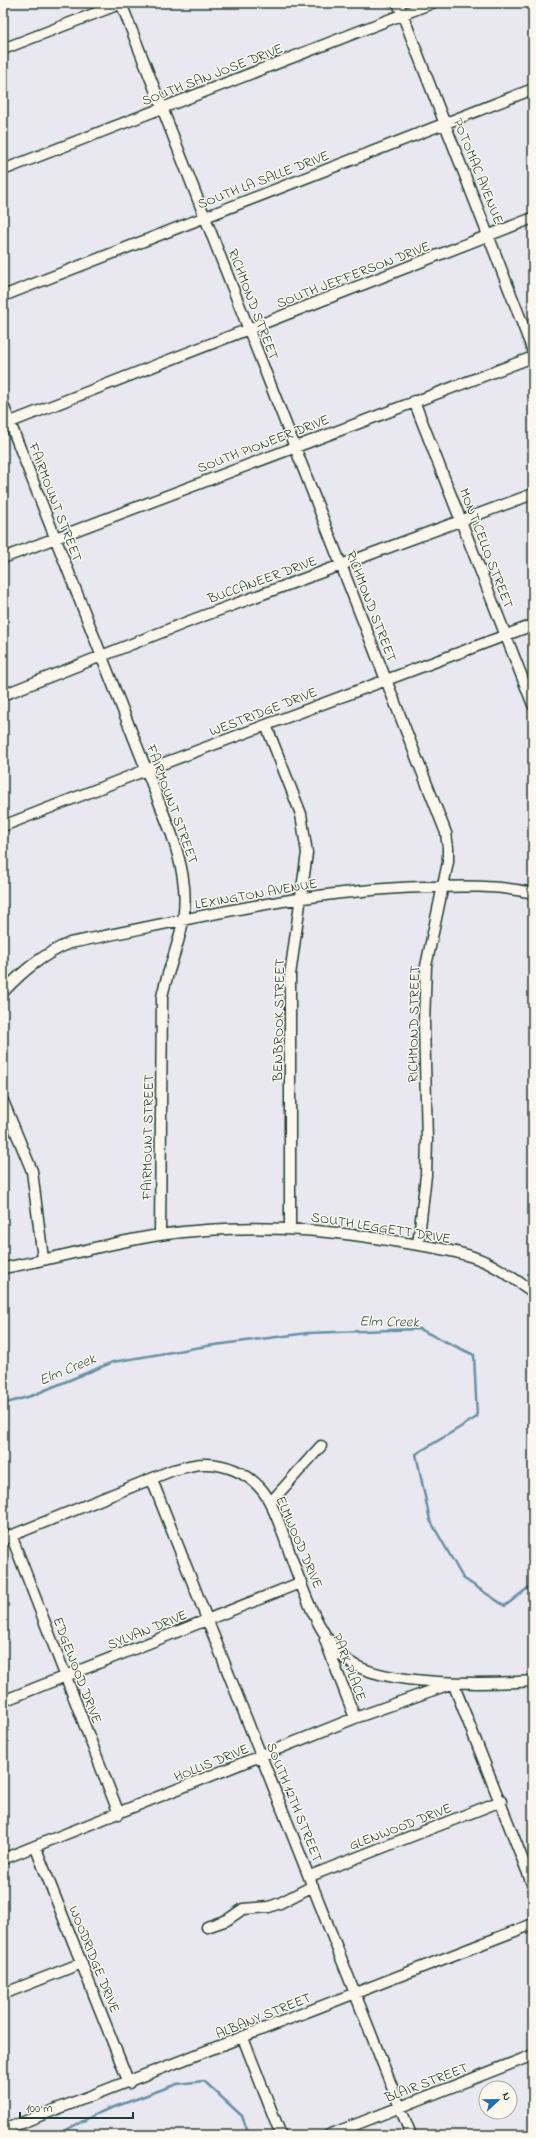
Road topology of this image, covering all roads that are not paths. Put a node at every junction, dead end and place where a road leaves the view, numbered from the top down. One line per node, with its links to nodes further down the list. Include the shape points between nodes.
1 (121, 3): 5 (street); 7 (street, RICHMOND STREET)
2 (398, 3): 4 (street, POTOMAC AVENUE)
3 (432, 3): 4 (street, SOUTH SAN JOSE DRIVE)
4 (403, 14): 7 (street, SOUTH SAN JOSE DRIVE); 8 (street, POTOMAC AVENUE)
5 (3, 49)
6 (533, 89): 8 (street, SOUTH LA SALLE DRIVE)
7 (163, 108): 9 (street, SOUTH SAN JOSE DRIVE); 10 (street, RICHMOND STREET)
8 (445, 123): 10 (street, SOUTH LA SALLE DRIVE); 12 (street, POTOMAC AVENUE)
9 (3, 170)
10 (205, 217): 13 (street, SOUTH LA SALLE DRIVE); 14 (street, RICHMOND STREET)
11 (533, 218): 12 (street, SOUTH JEFFERSON DRIVE)
12 (490, 236): 14 (street, SOUTH JEFFERSON DRIVE); 15 (street, POTOMAC AVENUE)
13 (3, 296)
14 (249, 330): 19 (street, SOUTH JEFFERSON DRIVE); 20 (street, RICHMOND STREET)
15 (533, 350)
16 (533, 357): 17 (street, SOUTH PIONEER DRIVE)
17 (414, 401): 20 (street, SOUTH PIONEER DRIVE); 22 (street, MONTICELLO STREET)
18 (3, 405): 19 (street, FAIRMOUNT STREET)
19 (6, 424): 23 (street, FAIRMOUNT STREET)
20 (294, 446): 23 (street, SOUTH PIONEER DRIVE); 25 (street, RICHMOND STREET)
21 (533, 494): 22 (street, BUCCANEER DRIVE)
22 (461, 520): 25 (street, BUCCANEER DRIVE); 27 (street, MONTICELLO STREET)
23 (55, 537): 24 (street, SOUTH PIONEER DRIVE); 28 (street, FAIRMOUNT STREET)
24 (3, 558)
25 (341, 565): 28 (street, BUCCANEER DRIVE); 29 (street, RICHMOND STREET)
26 (533, 625): 27 (street, WESTRIDGE DRIVE)
27 (506, 635): 29 (street, WESTRIDGE DRIVE); 31 (street, MONTICELLO STREET)
28 (102, 656): 30 (street, BUCCANEER DRIVE); 33 (street, FAIRMOUNT STREET)
29 (386, 680): 32 (street, WESTRIDGE DRIVE); 35 (street, RICHMOND STREET, via 446,833 448,855)
30 (3, 695)
31 (533, 705)
32 (266, 725): 33 (street, WESTRIDGE DRIVE); 37 (street, BENBROOK STREET, via 301,814 307,853)
33 (146, 770): 34 (street, WESTRIDGE DRIVE); 38 (street, FAIRMOUNT STREET, via 183,868)
34 (3, 826)
35 (443, 886): 36 (street, LEXINGTON AVENUE, via 492,887); 37 (street, LEXINGTON AVENUE, via 386,888); 43 (street, RICHMOND STREET, via 426,966 424,1023 427,1147)
36 (533, 893)
37 (301, 898): 38 (street, LEXINGTON AVENUE); 41 (street, BENBROOK STREET, via 290,975)
38 (183, 920): 39 (street, LEXINGTON AVENUE, via 70,943 46,954 22,972); 42 (street, FAIRMOUNT STREET, via 162,997)
39 (3, 992)
40 (3, 1100): 44 (street, via 32,1171)
41 (290, 1228): 42 (street, SOUTH LEGGETT DRIVE, via 211,1229); 43 (street, SOUTH LEGGETT DRIVE, via 333,1231)
42 (160, 1235): 44 (street, SOUTH LEGGETT DRIVE)
43 (418, 1245): 46 (street, SOUTH LEGGETT DRIVE, via 473,1257 497,1268)
44 (43, 1259): 45 (street, SOUTH LEGGETT DRIVE)
45 (3, 1268)
46 (533, 1292)
47 (321, 1446): 49 (street)
48 (152, 1480): 49 (street, ELMWOOD DRIVE, via 173,1470 190,1466 226,1466 247,1476 262,1490); 50 (street, ELMWOOD DRIVE); 52 (street, SOUTH 12TH STREET)
49 (270, 1503): 51 (street, ELMWOOD DRIVE)
50 (7, 1537): 54 (street, EDGEWOOD DRIVE)
51 (302, 1582): 52 (street, SYLVAN DRIVE); 53 (street, ELMWOOD DRIVE)
52 (208, 1620): 54 (street, SYLVAN DRIVE); 59 (street, SOUTH 12TH STREET)
53 (319, 1625): 56 (street, ELMWOOD DRIVE, via 334,1648 348,1661 362,1668 398,1678); 58 (street, PARK PLACE)
54 (65, 1676): 57 (street, SYLVAN DRIVE); 61 (street, EDGEWOOD DRIVE)
55 (533, 1681): 56 (street, ELMWOOD DRIVE)
56 (452, 1683): 58 (street, HOLLIS DRIVE); 60 (street)
57 (3, 1701)
58 (355, 1718): 59 (street, HOLLIS DRIVE)
59 (262, 1757): 61 (street, HOLLIS DRIVE); 64 (street, SOUTH 12TH STREET)
60 (501, 1801): 64 (street, GLENWOOD DRIVE); 65 (street)
61 (119, 1814): 62 (street, HOLLIS DRIVE)
62 (35, 1846): 63 (street, HOLLIS DRIVE); 68 (street, WOODRIDGE DRIVE)
63 (3, 1859)
64 (312, 1881): 67 (street, GLENWOOD DRIVE, via 280,1903 269,1907 243,1909 227,1920); 70 (street, SOUTH 12TH STREET)
65 (533, 1886)
66 (533, 1924): 70 (street, ALBANY STREET)
67 (207, 1927)
68 (82, 1963): 69 (street); 73 (street, WOODRIDGE DRIVE)
69 (3, 1994)
70 (355, 1994): 71 (street, ALBANY STREET); 74 (street, SOUTH 12TH STREET)
71 (243, 2038): 73 (street, ALBANY STREET); 76 (street)
72 (533, 2055): 74 (street, BLAIR STREET)
73 (129, 2083): 75 (street, ALBANY STREET)
74 (400, 2107): 77 (street, BLAIR STREET); 78 (street, SOUTH 12TH STREET)
75 (3, 2130)
76 (281, 2135)
77 (329, 2135)
78 (411, 2135)

